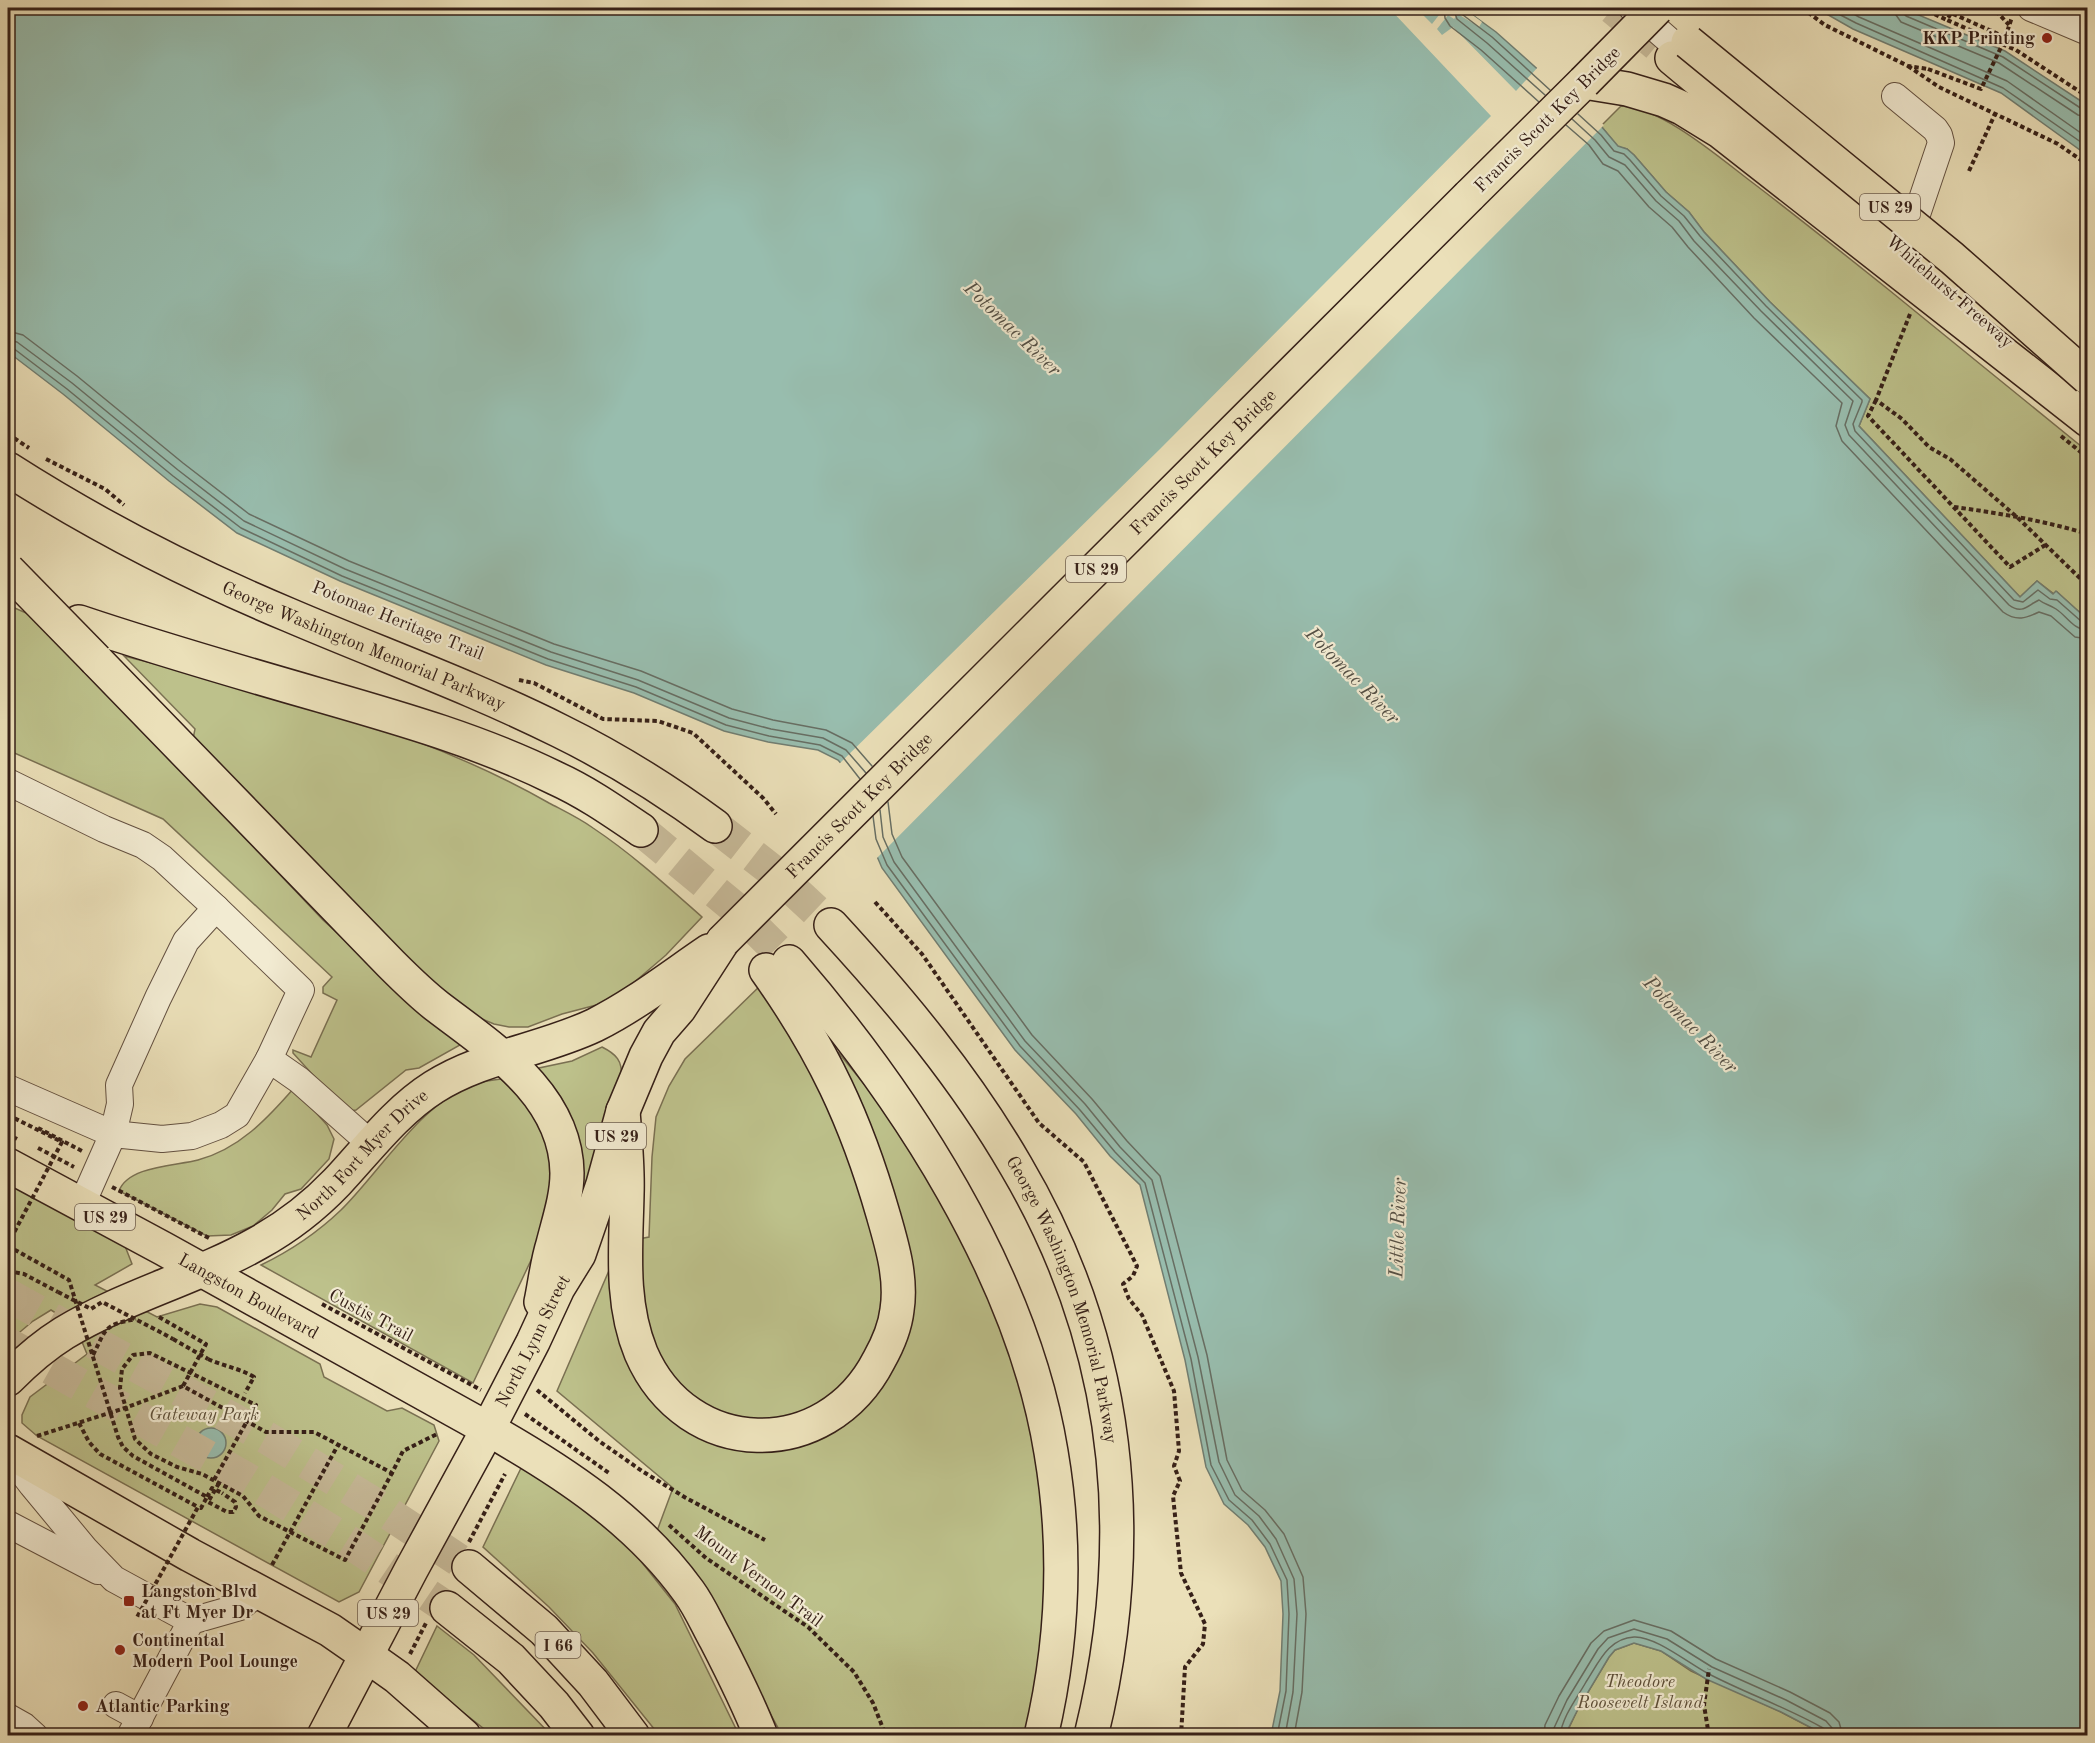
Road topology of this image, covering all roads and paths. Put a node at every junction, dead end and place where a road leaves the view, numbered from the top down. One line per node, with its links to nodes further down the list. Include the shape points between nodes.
1 (1632, 8): 17 (street)
2 (1657, 8): 11 (main road, Francis Scott Key Bridge / US 29, bridge)
3 (1802, 8): 10 (path)
4 (1921, 8): 7 (path)
5 (1989, 8): 9 (path, via 2010,25)
6 (2031, 8): 8 (street)
7 (1947, 20): 9 (path, via 1951,13); 13 (path, via 2016,50)
8 (2088, 32)
9 (2005, 38): 10 (path, bridge, via 1981,89 1928,69)
10 (1908, 66): 14 (path, via 1939,87)
11 (1584, 82): 23 (main road, US 29, via 1627,88 1664,100 1721,132); 42 (main road, Francis Scott Key Bridge / US 29, bridge)
12 (1895, 96): 17 (street, via 1935,129 1941,143)
13 (2088, 97)
14 (1995, 114): 15 (path, via 2058,144); 16 (path)
15 (2088, 165)
16 (1969, 171)
17 (1908, 240): 20 (street)
18 (1912, 308): 21 (path)
19 (2088, 378): 22 (main road, Whitehurst Freeway / US 29, bridge, via 1952,258 1680,50)
20 (2088, 396)
21 (1876, 400): 27 (path, via 1868,416); 29 (path)
22 (2088, 413)
23 (2088, 420)
24 (8, 434): 26 (path)
25 (43, 457): 28 (path, via 105,489)
26 (21, 460): 38 (main road, George Washington Memorial Parkway, via 115,533 291,616 561,731 655,784)
27 (1954, 507): 29 (path); 31 (path, via 2010,567)
28 (132, 512)
29 (2018, 518): 30 (path); 31 (path)
30 (2088, 534)
31 (2047, 544): 33 (path)
32 (8, 581): 43 (main road, bridge, via 96,660 391,964 436,1006)
33 (2088, 586)
34 (80, 622): 39 (main road, via 498,752 585,793)
35 (516, 680): 37 (path, via 534,683 603,719 658,721 693,733)
36 (8, 782): 40 (street, via 143,845)
37 (776, 814)
38 (715, 826)
39 (641, 830)
40 (216, 908): 44 (street, via 301,990); 48 (street, via 186,940 158,998 119,1084 120,1104)
41 (831, 925): 111 (main road, George Washington Memorial Parkway, via 911,1014 998,1135 1036,1203 1079,1303 1108,1409 1118,1526 1109,1637)
42 (723, 941): 43 (main road, North Fort Myer Drive / US 29, via 594,1025); 46 (main road, North Lynn Street / US 29, via 679,1009 659,1032)
43 (501, 1057): 50 (main road, North Fort Myer Drive / US 29, via 457,1073 431,1089); 63 (main road, via 541,1095 553,1115 566,1153 565,1198)
44 (269, 1059): 48 (street, via 237,1115 221,1125 192,1136 162,1139); 50 (street)
45 (8, 1088): 48 (street)
46 (623, 1111): 63 (main road, North Lynn Street / US 29, via 579,1254); 110 (main road, via 627,1294 641,1352 656,1381 688,1413 716,1428 756,1435 782,1434 810,1426 847,1403 866,1381 891,1337 898,1308 896,1263 870,1168 849,1112 777,966 864,1056 903,1110 995,1273 1031,1370 1051,1450 1057,1489 1060,1598 1054,1672)
47 (8, 1115): 56 (path, bridge, via 62,1142)
48 (113, 1134): 54 (street)
49 (69, 1144): 52 (path, via 82,1150)
50 (371, 1144): 57 (main road, North Fort Myer Drive / US 29, via 335,1184 291,1222 257,1244)
51 (8, 1165): 54 (main road, Langston Boulevard / US 29)
52 (74, 1167)
53 (112, 1188): 55 (path)
54 (81, 1204): 57 (main road, Langston Boulevard / US 29)
55 (207, 1236)
56 (8, 1245): 60 (path, bridge, via 69,1280)
57 (202, 1270): 67 (main road, North Fort Myer Drive, via 65,1333); 75 (main road, Langston Boulevard)
58 (8, 1271): 60 (path, bridge, via 24,1274)
59 (317, 1301): 68 (path, Custis Trail)
60 (76, 1302): 62 (path, bridge, via 91,1309 102,1302); 64 (path, bridge)
61 (159, 1317): 65 (path, via 206,1344)
62 (136, 1319): 64 (path, bridge, via 106,1329); 70 (path, bridge, via 218,1363 254,1377)
63 (533, 1342): 66 (main road, North Lynn Street / US 29)
64 (93, 1354): 84 (path, bridge, via 123,1447)
65 (190, 1373): 69 (path); 71 (path, via 150,1353 133,1355 122,1369 120,1388); 73 (path, via 256,1405)
66 (515, 1377): 75 (main road, North Lynn Street / US 29); 89 (path, via 642,1471)
67 (8, 1379)
68 (462, 1379)
69 (183, 1386): 71 (path); 73 (path)
70 (245, 1393)
71 (125, 1408): 74 (path); 82 (path, via 135,1439 151,1454)
72 (532, 1418): 81 (path)
73 (246, 1421): 78 (path, via 266,1432 314,1432); 82 (path)
74 (78, 1423): 77 (path); 85 (path, via 100,1454)
75 (488, 1429): 96 (main road, North Lynn Street / US 29); 108 (main road, Langston Boulevard, via 591,1493 666,1563 704,1619)
76 (436, 1434): 80 (path, via 404,1451)
77 (37, 1436)
78 (338, 1444): 80 (path); 88 (path)
79 (8, 1452): 91 (street, via 70,1531); 92 (main road, US 29)
80 (392, 1473): 88 (path, via 345,1560)
81 (610, 1473)
82 (214, 1480): 83 (path)
83 (219, 1483): 84 (path, bridge, via 208,1502 233,1512 236,1507 232,1499 212,1488); 88 (path, via 243,1496 259,1516)
84 (207, 1497): 85 (path, bridge, via 201,1508)
85 (198, 1506): 94 (path, bridge)
86 (663, 1519): 109 (path, Mount Vernon Trail, via 706,1558 816,1634 854,1672 873,1703)
87 (8, 1524): 91 (street)
88 (291, 1532): 92 (path)
89 (765, 1540)
90 (469, 1567): 107 (main road, I 66, via 544,1630)
91 (114, 1579): 95 (street)
92 (266, 1579): 95 (street, via 240,1607); 96 (main road, US 29)
93 (447, 1608): 106 (main road, I 66, via 511,1659)
94 (136, 1620)
95 (191, 1621): 100 (street)
96 (366, 1655): 104 (main road, North Lynn Street); 105 (main road)
97 (1709, 1669): 112 (path, via 1704,1705)
98 (116, 1705): 100 (street)
99 (8, 1718): 103 (street)
100 (135, 1727)
101 (8, 1732): 102 (street)
102 (15, 1736)
103 (35, 1736)
104 (324, 1736)
105 (464, 1736)
106 (578, 1736)
107 (633, 1736)
108 (761, 1736)
109 (886, 1736)
110 (1041, 1736)
111 (1091, 1736)
112 (1708, 1736)

